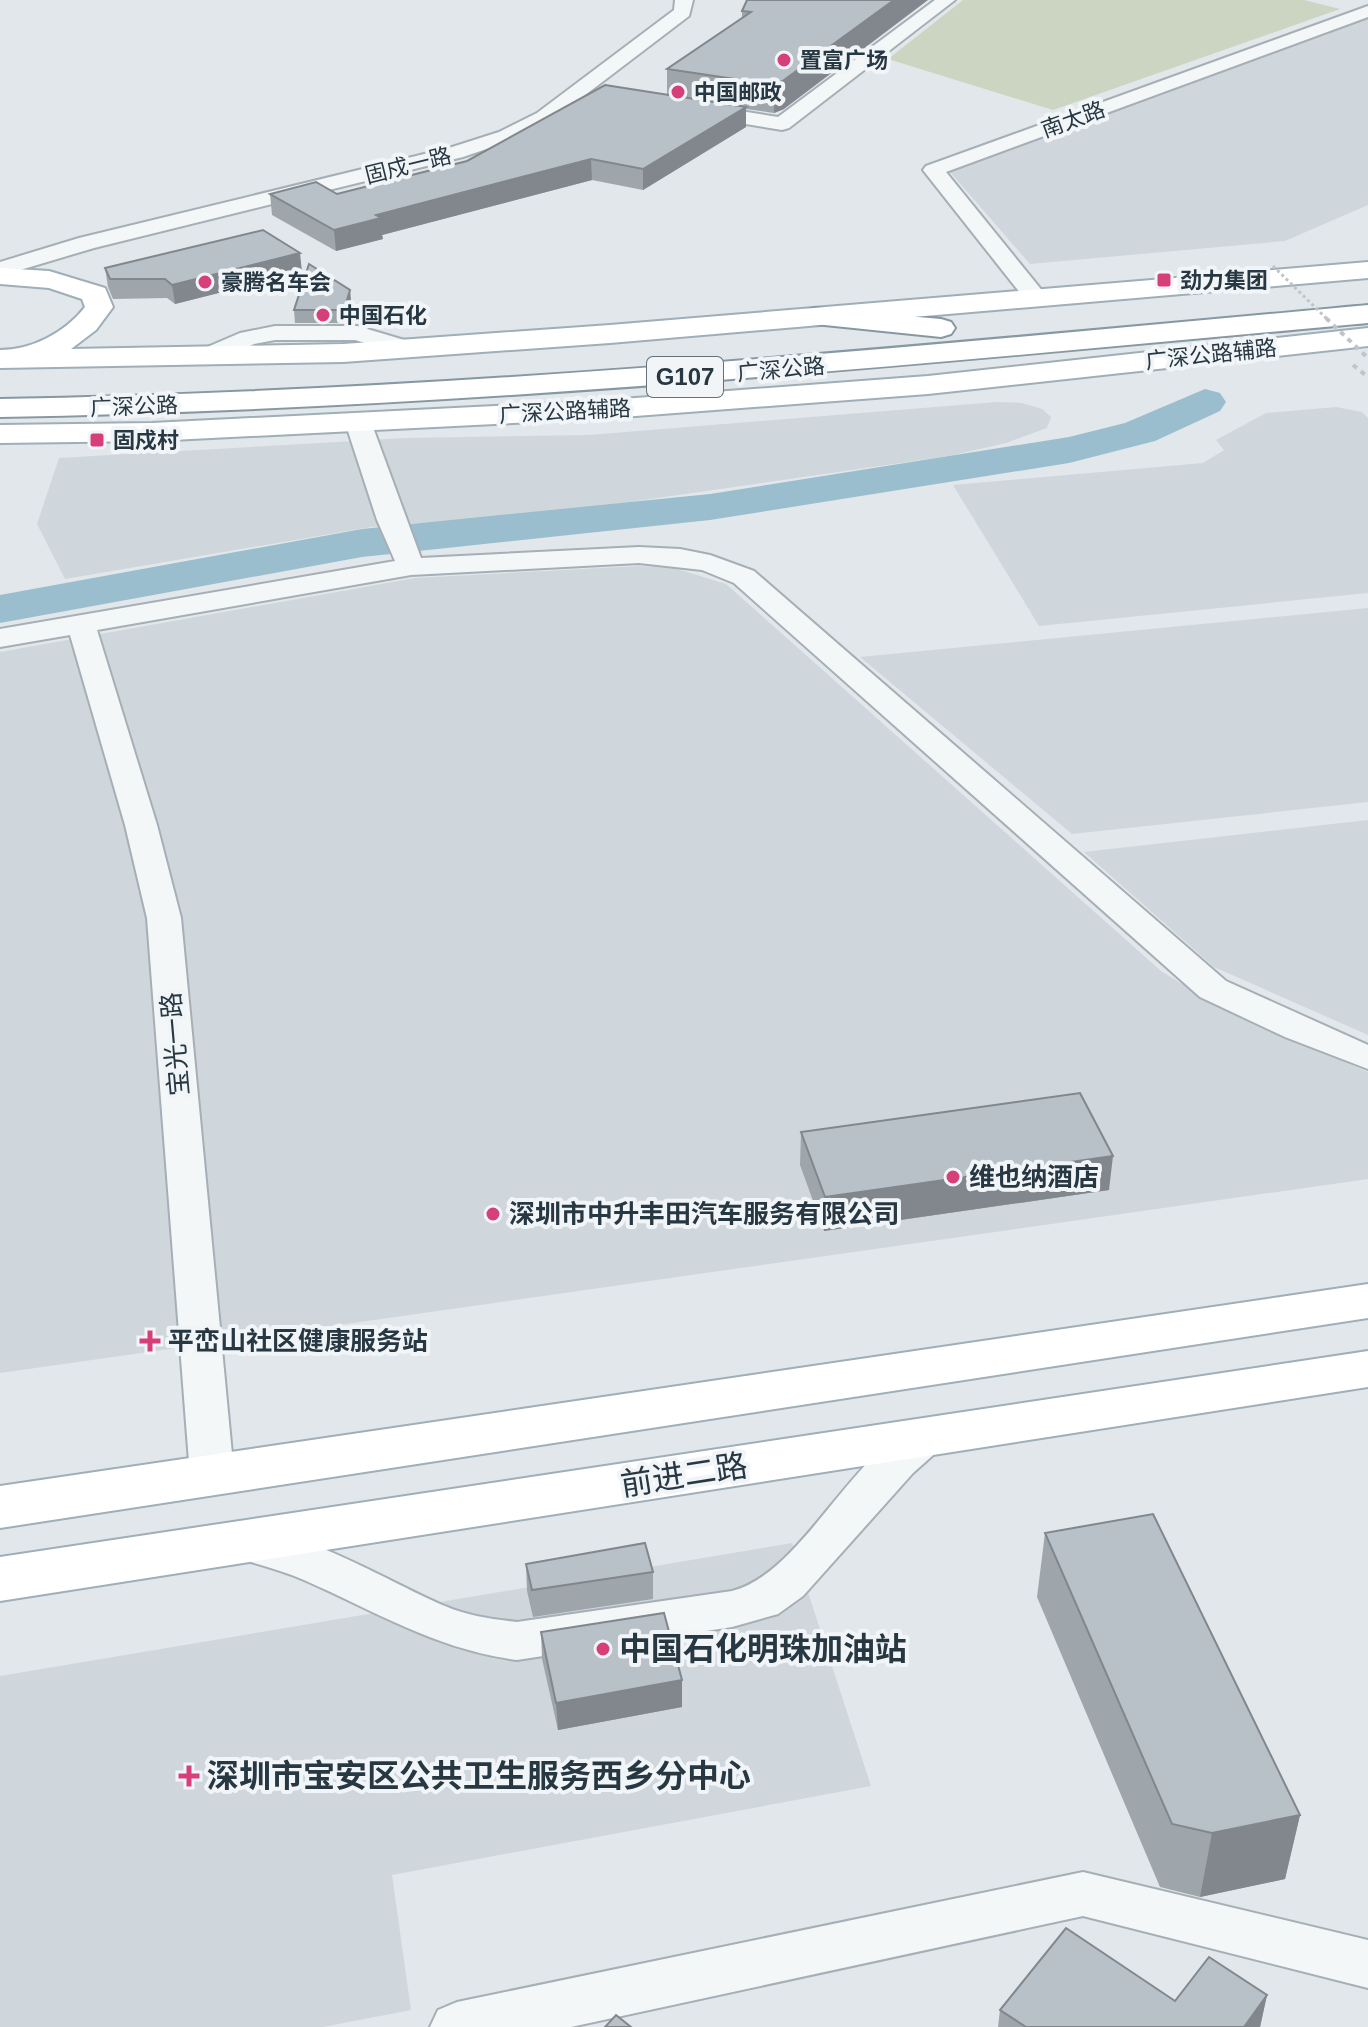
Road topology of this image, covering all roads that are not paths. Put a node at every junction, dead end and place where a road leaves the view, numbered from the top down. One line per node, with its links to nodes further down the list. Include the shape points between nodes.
1 (684, 0): 5 (street, 固戍一路, via 683,12)
2 (946, 0): 7 (street, via 782,124)
3 (1341, 3): 4 (street)
4 (1368, 11): 14 (street, 南太路, via 933,170)
5 (577, 92): 6 (street); 8 (street, 固戍一路, via 527,128 485,144)
6 (609, 97)
7 (672, 106)
8 (87, 243): 9 (street, 固戍一路); 10 (street, 固戍一路)
9 (0, 258)
10 (0, 269)
11 (1368, 270): 14 (main road)
12 (0, 276): 19 (main road, via 69,283 95,294 99,307 71,337)
13 (1368, 289): 17 (main road, 广深公路 / G107)
14 (1036, 298): 16 (main road)
15 (1368, 314): 21 (main road, 广深公路 / G107, via 692,377 433,395)
16 (815, 317): 17 (main road); 19 (main road, via 409,349)
17 (941, 328): 19 (main road, 广深公路 / G107, via 430,368)
18 (1358, 349): 23 (main road, 广深公路辅路, via 596,410)
19 (1, 365)
20 (0, 408): 21 (main road, 广深公路 / G107)
21 (37, 408): 22 (main road)
22 (0, 416)
23 (358, 422): 24 (main road, 广深公路辅路); 25 (street)
24 (0, 434)
25 (411, 567): 26 (street); 28 (street, via 639,555 710,563 744,577 1213,989)
26 (81, 624): 27 (street); 32 (street, 宝光一路, via 164,918)
27 (0, 638)
28 (1368, 1058)
29 (1368, 1301): 32 (main road)
30 (1368, 1369): 31 (main road, 前进二路)
31 (925, 1438): 34 (main road, 前进二路); 34 (street, via 787,1583 762,1601 732,1609 517,1641 487,1639 442,1627 293,1557)
32 (212, 1475): 33 (main road)
33 (0, 1507)
34 (242, 1542): 35 (main road, 前进二路)
35 (0, 1579)
36 (1368, 1964): 37 (street, via 1083,1894)
37 (457, 2027)

